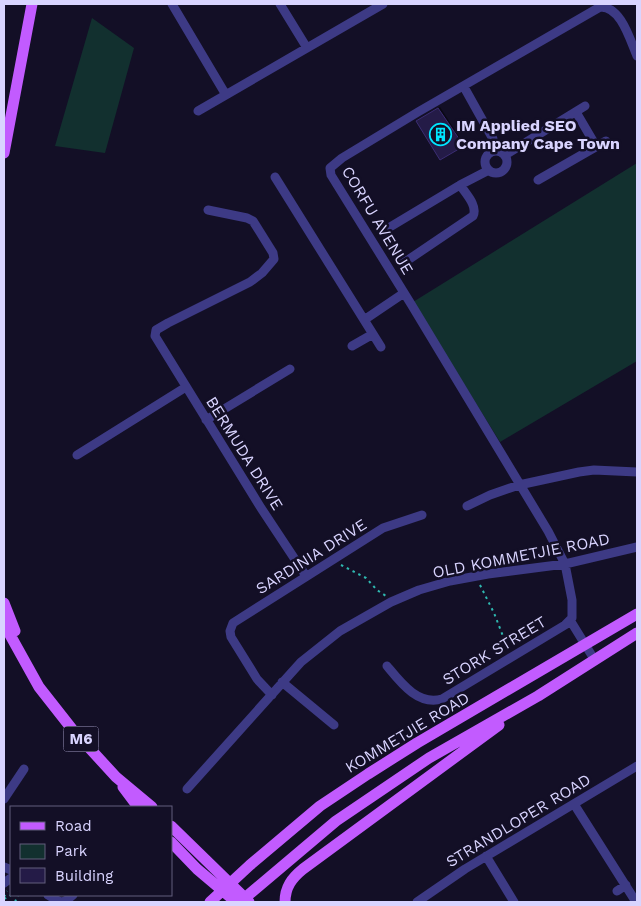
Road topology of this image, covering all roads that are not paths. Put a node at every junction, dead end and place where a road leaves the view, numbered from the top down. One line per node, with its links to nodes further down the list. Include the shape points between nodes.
1 (32, 4): 14 (main road)
2 (172, 4): 8 (street)
3 (280, 4): 5 (street)
4 (383, 4): 5 (street)
5 (307, 48): 8 (street)
6 (637, 56): 7 (street, CORFU AVENUE, via 617,15 610,8 600,7)
7 (464, 87): 15 (street); 23 (street, CORFU AVENUE, via 330,168 331,175)
8 (226, 95): 10 (street)
9 (585, 106): 11 (street)
10 (198, 112)
11 (576, 112): 13 (street); 15 (street)
12 (606, 141): 13 (street)
13 (596, 146): 18 (street)
14 (4, 152)
15 (501, 153): 16 (street, via 489,154 486,158); 16 (street, via 507,163 502,170)
16 (489, 170): 19 (street)
17 (276, 177): 24 (street)
18 (538, 180)
19 (460, 185): 21 (street); 22 (street, via 474,206 473,216)
20 (208, 210): 29 (street, BERMUDA DRIVE, via 253,221 274,259 250,282 156,330 155,336)
21 (385, 230)
22 (402, 264)
23 (404, 293): 24 (street); 33 (street, CORFU AVENUE)
24 (364, 320): 25 (street)
25 (373, 334): 26 (street); 27 (street)
26 (352, 346)
27 (381, 347)
28 (290, 368): 30 (street)
29 (186, 387): 30 (street, BERMUDA DRIVE); 31 (street)
30 (206, 420): 38 (street, BERMUDA DRIVE)
31 (76, 455)
32 (637, 472): 33 (street, via 588,470)
33 (519, 485): 34 (street); 37 (street, CORFU AVENUE)
34 (467, 506)
35 (422, 515): 38 (street, SARDINIA DRIVE, via 383,528)
36 (637, 548): 37 (street, OLD KOMMETJIE ROAD)
37 (565, 564): 41 (street, STORK STREET, via 572,600); 47 (street, OLD KOMMETJIE ROAD, via 475,576 395,600 340,631)
38 (306, 576): 48 (street, SARDINIA DRIVE, via 236,620 231,627 231,637 257,679)
39 (4, 603): 50 (main road, M6)
40 (637, 614): 44 (main road, KOMMETJIE ROAD)
41 (570, 620): 44 (street); 46 (street, STORK STREET, via 444,698 431,701 421,698)
42 (4, 624): 50 (main road, M6, via 35,681)
43 (637, 633): 45 (main road, KOMMETJIE ROAD)
44 (585, 645): 45 (street); 63 (main road, KOMMETJIE ROAD, via 417,742 320,806)
45 (594, 659): 49 (main road, KOMMETJIE ROAD)
46 (387, 666)
47 (282, 682): 48 (street, OLD KOMMETJIE ROAD); 51 (street)
48 (272, 694): 55 (street, OLD KOMMETJIE ROAD)
49 (538, 696): 67 (main road, KOMMETJIE ROAD, via 429,758 336,820); 70 (main road, via 303,869 290,882)
50 (49, 698): 54 (main road, M6, via 72,730)
51 (334, 725)
52 (637, 766): 57 (street, STRANDLOPER ROAD)
53 (24, 769): 56 (street)
54 (116, 777): 58 (main road, M6); 59 (main road, M6)
55 (187, 789)
56 (4, 798)
57 (574, 804): 62 (street, STRANDLOPER ROAD); 64 (street)
58 (137, 806)
59 (151, 806)
60 (172, 827): 63 (main road)
61 (172, 843): 63 (main road, via 197,869)
62 (486, 856): 71 (street, STRANDLOPER ROAD); 72 (street)
63 (226, 886): 67 (main road); 69 (main road, KOMMETJIE ROAD)
64 (631, 889): 65 (street); 73 (street)
65 (617, 892)
66 (73, 896): 68 (street)
67 (242, 901)
68 (59, 902)
69 (210, 902)
70 (285, 902)
71 (417, 902)
72 (514, 902)
73 (636, 902)

